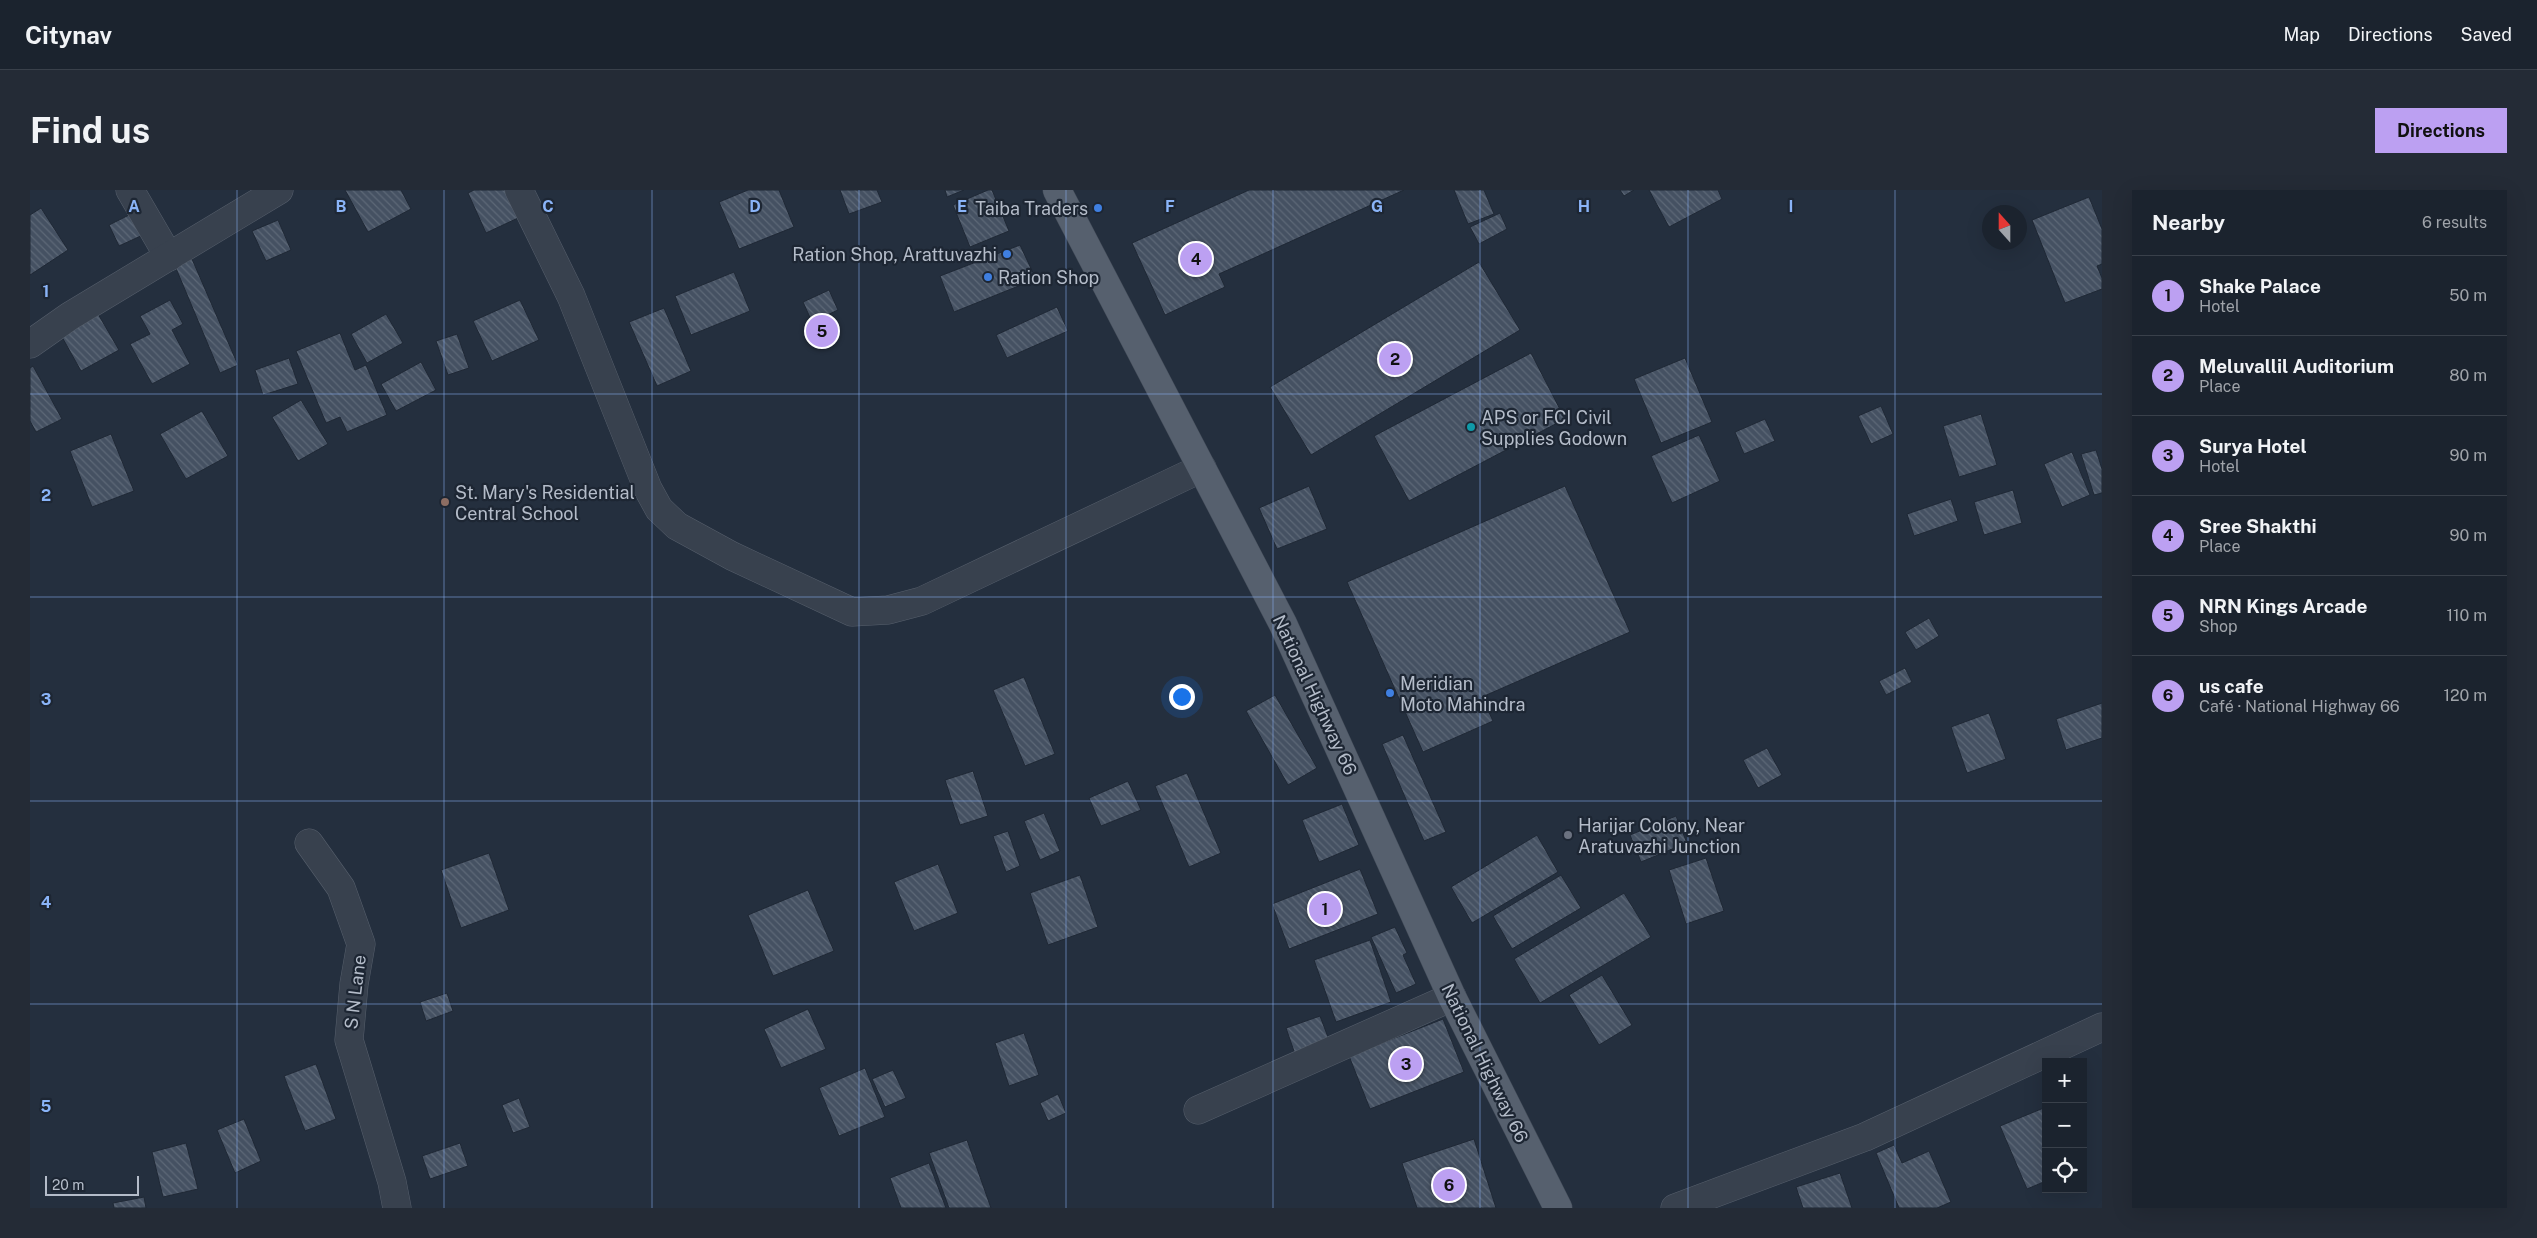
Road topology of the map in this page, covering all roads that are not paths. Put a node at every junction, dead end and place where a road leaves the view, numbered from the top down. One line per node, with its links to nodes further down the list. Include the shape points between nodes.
1 (130, 190): 5 (street)
2 (279, 190): 5 (street)
3 (520, 190): 7 (street, via 571,296 648,489 659,509 677,526 716,548 852,612 888,610 922,601)
4 (1057, 190): 7 (main road, National Highway 66)
5 (169, 257): 6 (street, via 70,316)
6 (30, 344)
7 (1202, 468): 9 (main road, National Highway 66, via 1283,624)
8 (309, 843): 12 (street, S N Lane, via 341,888 361,944 349,1040)
9 (1452, 997): 11 (street); 13 (main road, National Highway 66)
10 (2102, 1027): 14 (street, via 1865,1137)
11 (1198, 1110)
12 (397, 1208)
13 (1558, 1208)
14 (1674, 1208)

